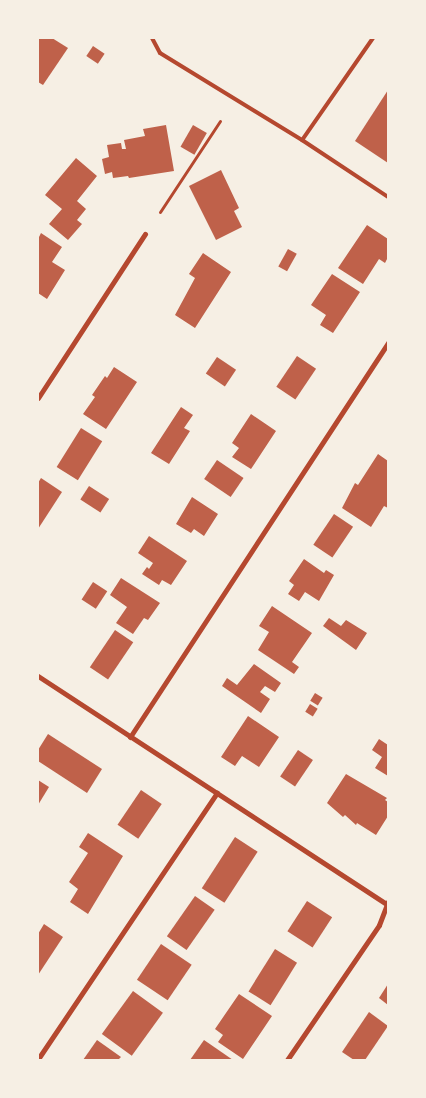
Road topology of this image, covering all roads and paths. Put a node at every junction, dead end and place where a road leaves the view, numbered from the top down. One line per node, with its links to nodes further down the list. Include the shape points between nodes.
1 (152, 38): 4 (lane, via 160,53)
2 (373, 38): 4 (lane)
3 (220, 121): 6 (path)
4 (302, 140): 5 (lane)
5 (388, 197)
6 (160, 212)
7 (145, 234): 9 (street)
8 (388, 342): 12 (street)
9 (38, 398)
10 (40, 678): 11 (street); 12 (street)
11 (38, 685)
12 (130, 737): 13 (street)
13 (216, 793): 14 (street); 15 (street)
14 (388, 904): 16 (street, via 379,925)
15 (38, 1059)
16 (287, 1060)

